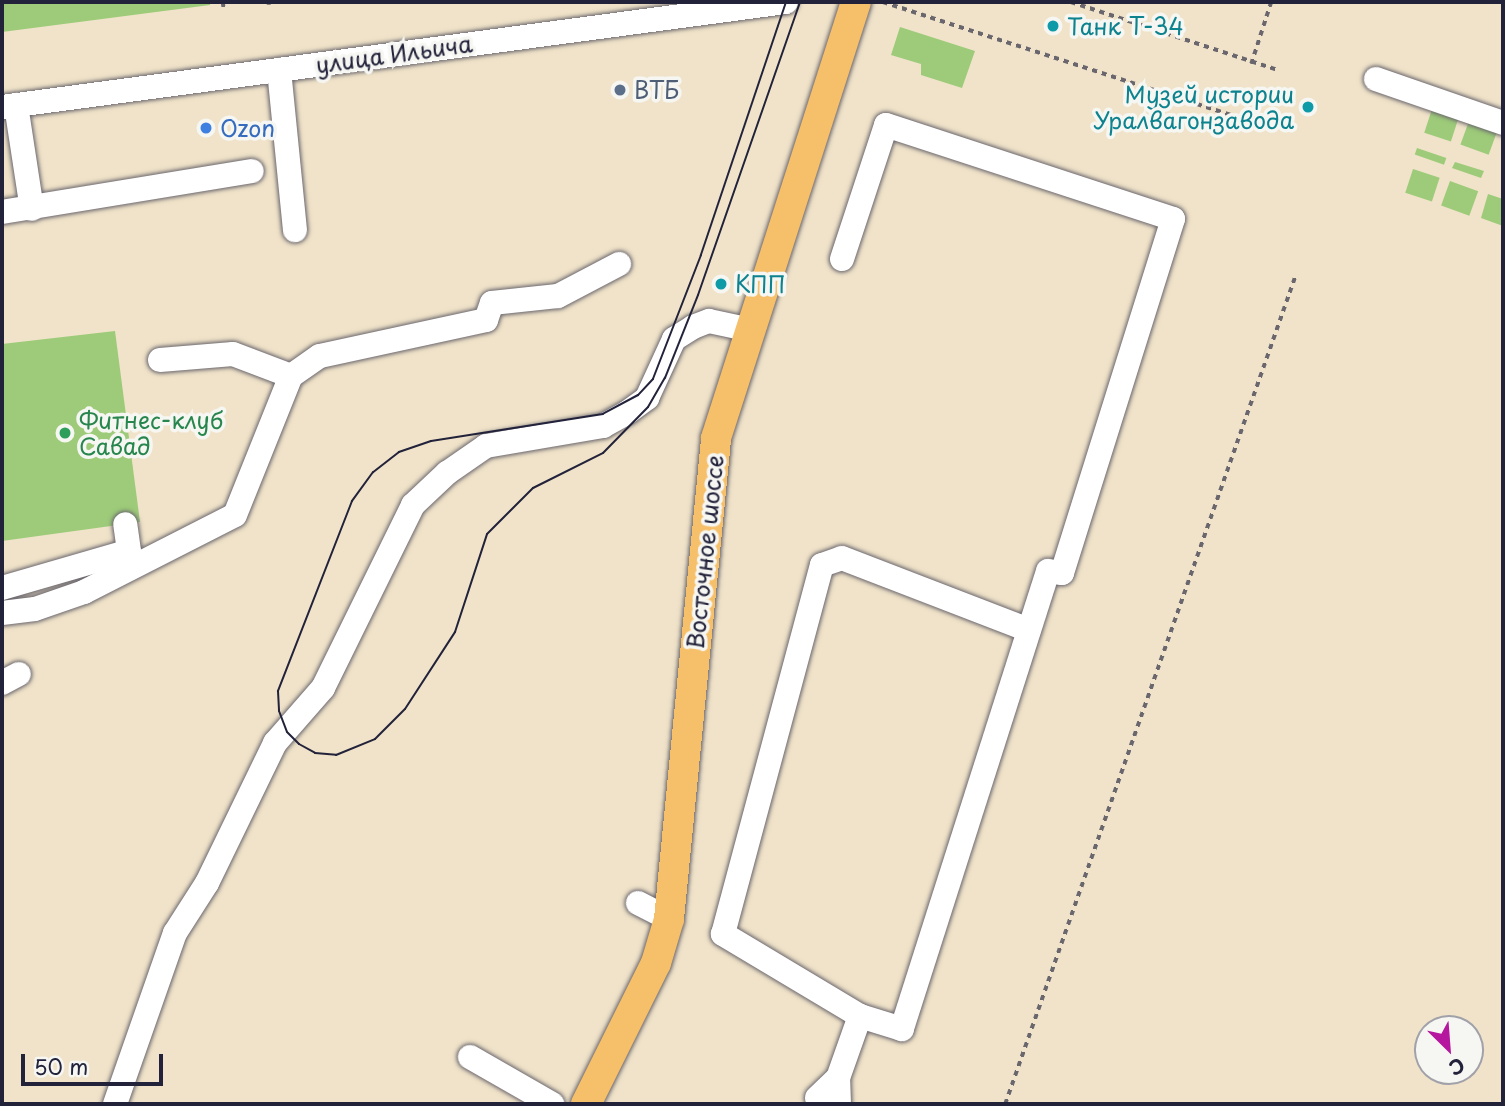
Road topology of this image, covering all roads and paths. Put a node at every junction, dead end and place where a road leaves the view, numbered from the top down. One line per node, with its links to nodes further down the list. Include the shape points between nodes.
1 (223, 2): 7 (path)
2 (786, 2): 9 (street, улица Ильича)
3 (856, 2): 22 (main road, Восточное шоссе)
4 (883, 2): 13 (path)
5 (1071, 2): 8 (path)
6 (1271, 2): 8 (path)
7 (224, 10)
8 (1251, 64): 10 (path)
9 (279, 70): 12 (street, улица Ильича); 18 (street)
10 (1278, 70)
11 (1376, 79): 14 (street)
12 (9, 106): 16 (street)
13 (1234, 116)
14 (1503, 124)
15 (252, 171): 16 (street)
16 (32, 209): 17 (street)
17 (2, 212)
18 (295, 230)
19 (842, 259): 28 (street, via 886,125 1173,219 1062,573 1048,571)
20 (619, 264): 24 (street, via 558,296 492,303 486,320 320,356)
21 (1295, 277): 37 (path)
22 (751, 330): 30 (main road, Восточное шоссе, via 716,438); 34 (street, via 709,321 693,327 674,339 648,398 628,412 603,426 486,446 447,473 414,505 323,688 275,743 207,883 176,933)
23 (160, 360): 24 (street, via 233,354)
24 (291, 376): 27 (street, via 235,515 84,592 35,609)
25 (125, 524): 26 (street, via 129,551)
26 (2, 588)
27 (2, 613)
28 (1029, 630): 31 (street, via 902,1029); 31 (street, via 842,558 829,559 819,573 723,934)
29 (638, 903): 30 (street)
30 (669, 919): 36 (main road, Восточное шоссе, via 656,963)
31 (860, 1016): 33 (street)
32 (470, 1057): 35 (street)
33 (828, 1101)
34 (115, 1104)
35 (552, 1104)
36 (586, 1104)
37 (1005, 1104)

